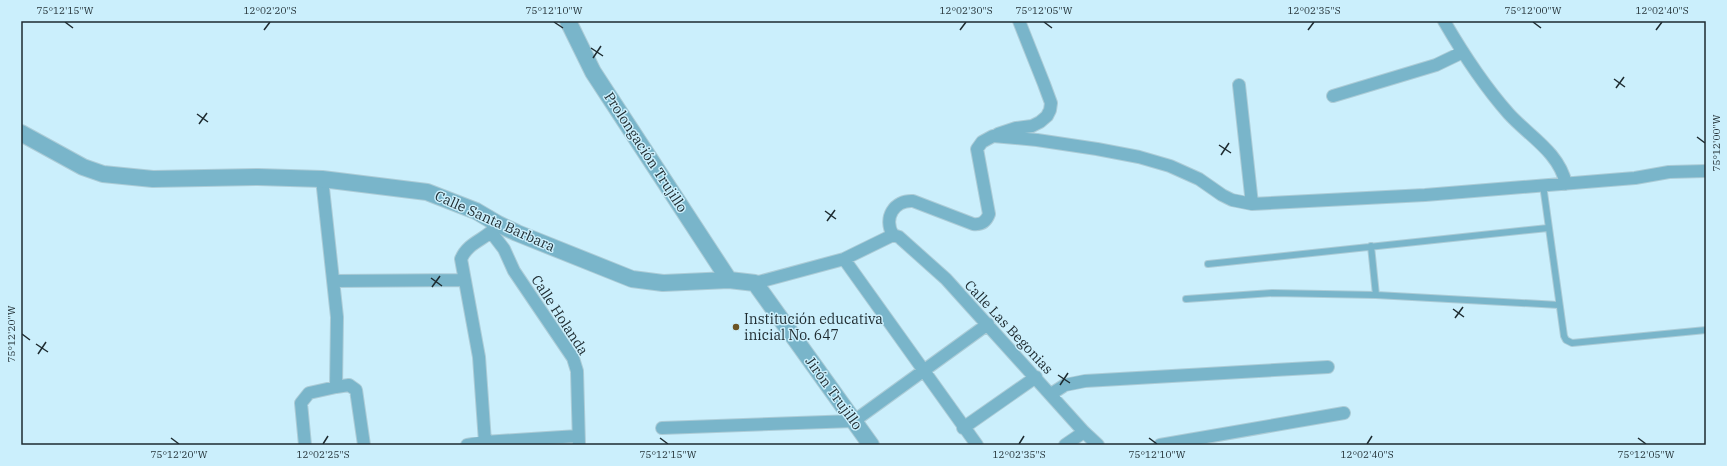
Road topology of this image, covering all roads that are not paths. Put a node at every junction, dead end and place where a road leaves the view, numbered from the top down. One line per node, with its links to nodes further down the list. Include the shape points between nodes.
1 (568, 21): 23 (street, Prolongación Trujillo, via 594,72)
2 (1019, 21): 8 (street, via 1051,103 1050,110 1040,122 1032,126 1016,128)
3 (1444, 21): 4 (street)
4 (1462, 52): 6 (street, via 1436,65); 11 (street, via 1509,114 1559,164)
5 (1239, 85): 13 (street)
6 (1334, 96)
7 (21, 132): 10 (street, Calle Santa Barbara, via 77,164 103,174 153,179 258,177)
8 (993, 136): 13 (street, via 1097,149 1155,161 1199,179 1222,196); 17 (street, via 982,142 978,149 989,214 985,221 973,224 914,201 904,202 895,206 890,214 889,223)
9 (1706, 171): 11 (street, via 1669,172)
10 (322, 180): 14 (street, Calle Santa Barbara, via 427,192 476,211); 24 (street)
11 (1566, 184): 12 (street)
12 (1542, 185): 13 (street, via 1425,195); 15 (lane)
13 (1252, 204)
14 (494, 228): 16 (street, Calle Santa Barbara); 19 (street, Calle Holanda); 22 (street, via 464,251 461,259)
15 (1548, 228): 18 (lane); 28 (lane)
16 (517, 233): 19 (street, via 509,239); 23 (street, Calle Santa Barbara, via 632,279 663,283)
17 (893, 235): 20 (street, Calle Santa Barbara); 29 (street, Calle Las Begonias, via 899,237 946,279)
18 (1371, 246): 21 (lane); 26 (lane)
19 (504, 249): 41 (street, Calle Holanda, via 514,271 573,358 577,371)
20 (844, 259): 25 (street, Calle Santa Barbara); 32 (street)
21 (1208, 264)
22 (465, 280): 24 (street); 42 (street, via 479,357)
23 (729, 280): 25 (street, Calle Santa Barbara)
24 (333, 282): 34 (street, via 337,317)
25 (755, 283): 37 (street, Jirón Trujillo)
26 (1376, 295): 27 (lane, via 1272,292); 28 (lane)
27 (1186, 299)
28 (1559, 305): 30 (lane, via 1564,336 1572,343)
29 (988, 324): 32 (street); 33 (street, Calle Las Begonias)
30 (1706, 330)
31 (1328, 367): 35 (street, via 1085,381 1065,385)
32 (923, 371): 37 (street); 39 (street)
33 (1036, 377): 35 (street, Calle Las Begonias); 39 (street)
34 (336, 386): 43 (street, via 309,393 301,403); 44 (street, via 349,386 356,390)
35 (1050, 394): 40 (street, Calle Las Begonias)
36 (1344, 413): 50 (street)
37 (854, 422): 38 (street); 46 (street, Jirón Trujillo)
38 (662, 428)
39 (963, 428): 47 (street)
40 (1084, 432): 48 (street); 49 (street, Calle Las Begonias)
41 (578, 441): 42 (street)
42 (486, 442): 45 (street)
43 (305, 445)
44 (364, 445)
45 (466, 445)
46 (871, 445)
47 (977, 445)
48 (1065, 445)
49 (1098, 445)
50 (1160, 445)

